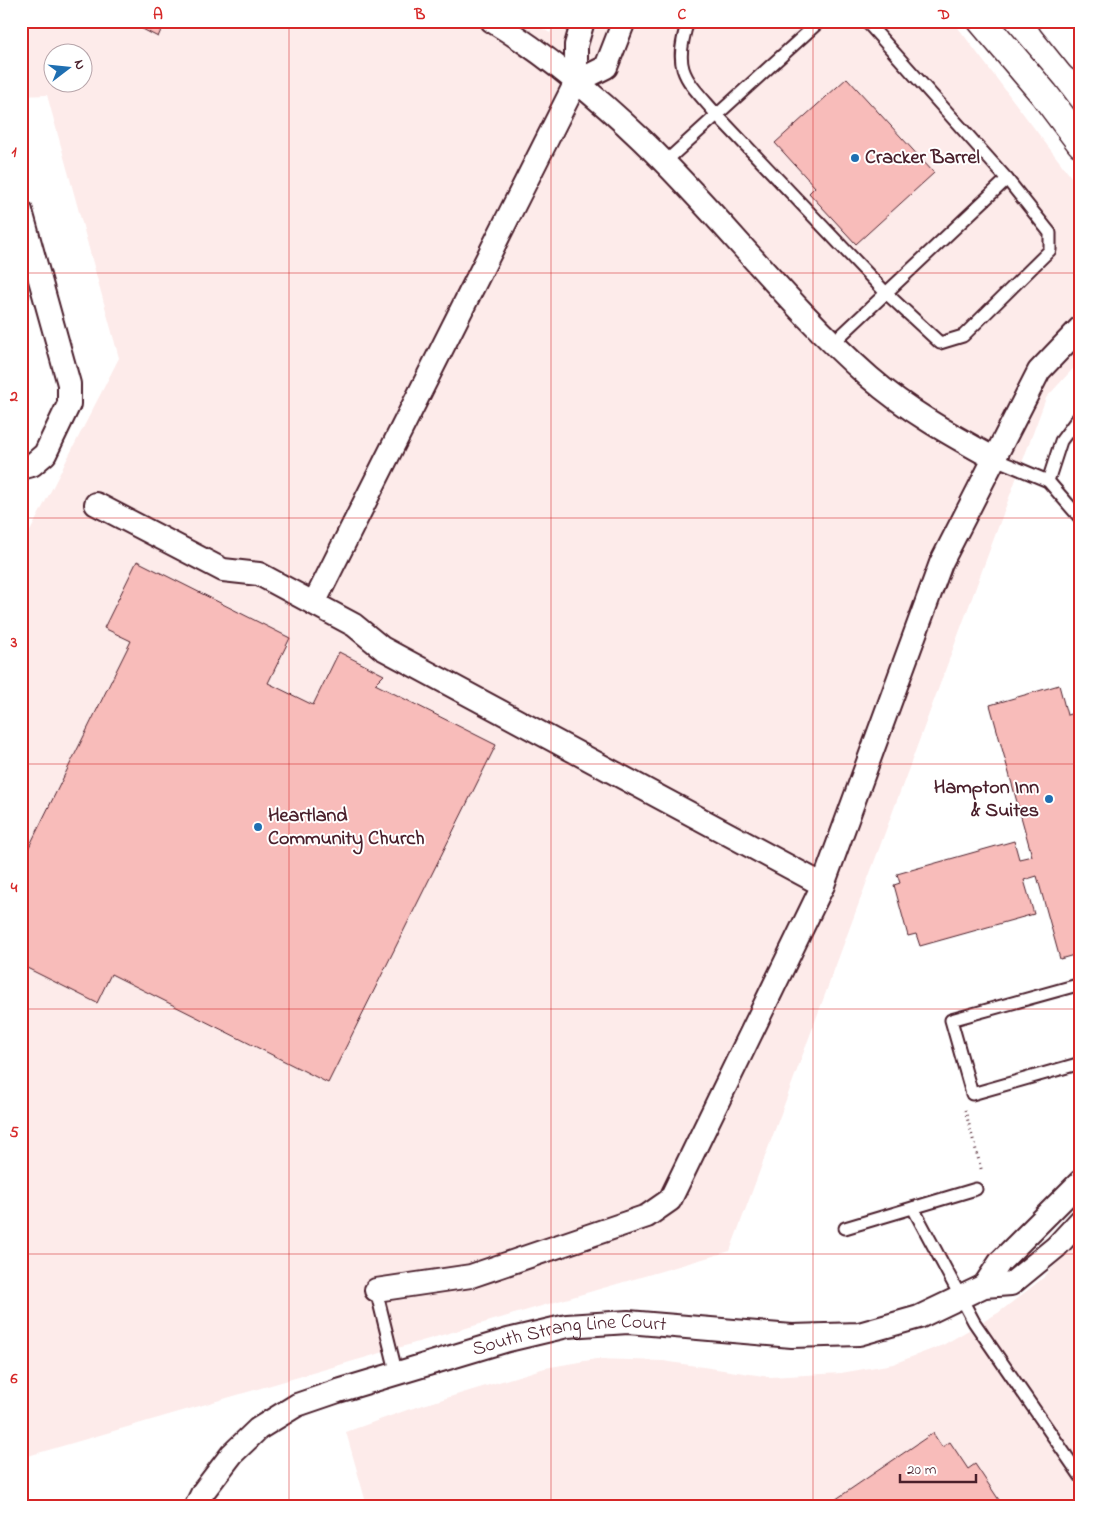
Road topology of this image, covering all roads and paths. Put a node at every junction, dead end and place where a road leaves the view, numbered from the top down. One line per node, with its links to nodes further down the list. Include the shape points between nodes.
1 (492, 21): 10 (street)
2 (583, 21): 10 (street, via 576,45)
3 (624, 21): 10 (street, via 606,67)
4 (688, 21): 11 (lane, via 680,46 681,66 691,85)
5 (820, 21): 11 (lane)
6 (866, 21): 14 (lane)
7 (982, 21): 12 (main road)
8 (1052, 21): 9 (main road)
9 (1081, 57)
10 (576, 82): 13 (street); 25 (street)
11 (717, 115): 13 (lane); 16 (lane)
12 (1081, 143)
13 (664, 163): 18 (street)
14 (1007, 179): 16 (lane); 16 (lane, via 1050,233 1050,250 963,336 940,343)
15 (21, 211): 21 (street, via 69,384 69,404 45,454 32,465)
16 (886, 293): 18 (lane)
17 (1081, 327): 20 (street, via 1039,371)
18 (833, 343): 20 (street, via 929,424)
19 (1081, 414): 22 (lane, via 1062,442)
20 (995, 459): 22 (lane); 26 (street, via 941,563)
21 (21, 468)
22 (1048, 481): 24 (lane)
23 (96, 504): 25 (street, via 223,570 258,574)
24 (1081, 519)
25 (314, 604): 26 (street, via 354,624 382,648)
26 (823, 885): 37 (street, via 670,1200 647,1216 471,1276)
27 (1081, 984): 28 (lane, via 951,1020 972,1094)
28 (1081, 1063)
29 (969, 1122): 30 (path)
30 (976, 1150)
31 (1081, 1181): 36 (street, South Strang Line Court, via 1000,1262)
32 (976, 1189): 33 (lane)
33 (913, 1208): 35 (lane); 38 (lane)
34 (1081, 1220): 36 (street, South Strang Line Court, via 1056,1247 1011,1284)
35 (846, 1228)
36 (984, 1286): 38 (street, South Strang Line Court)
37 (376, 1290): 39 (lane)
38 (962, 1299): 39 (street, South Strang Line Court, via 919,1317 859,1334 792,1336 628,1322 567,1326 508,1340); 40 (lane, via 1008,1373)
39 (398, 1375): 41 (street, South Strang Line Court, via 338,1391 297,1405 272,1418 232,1454)
40 (1081, 1477)
41 (196, 1506)

